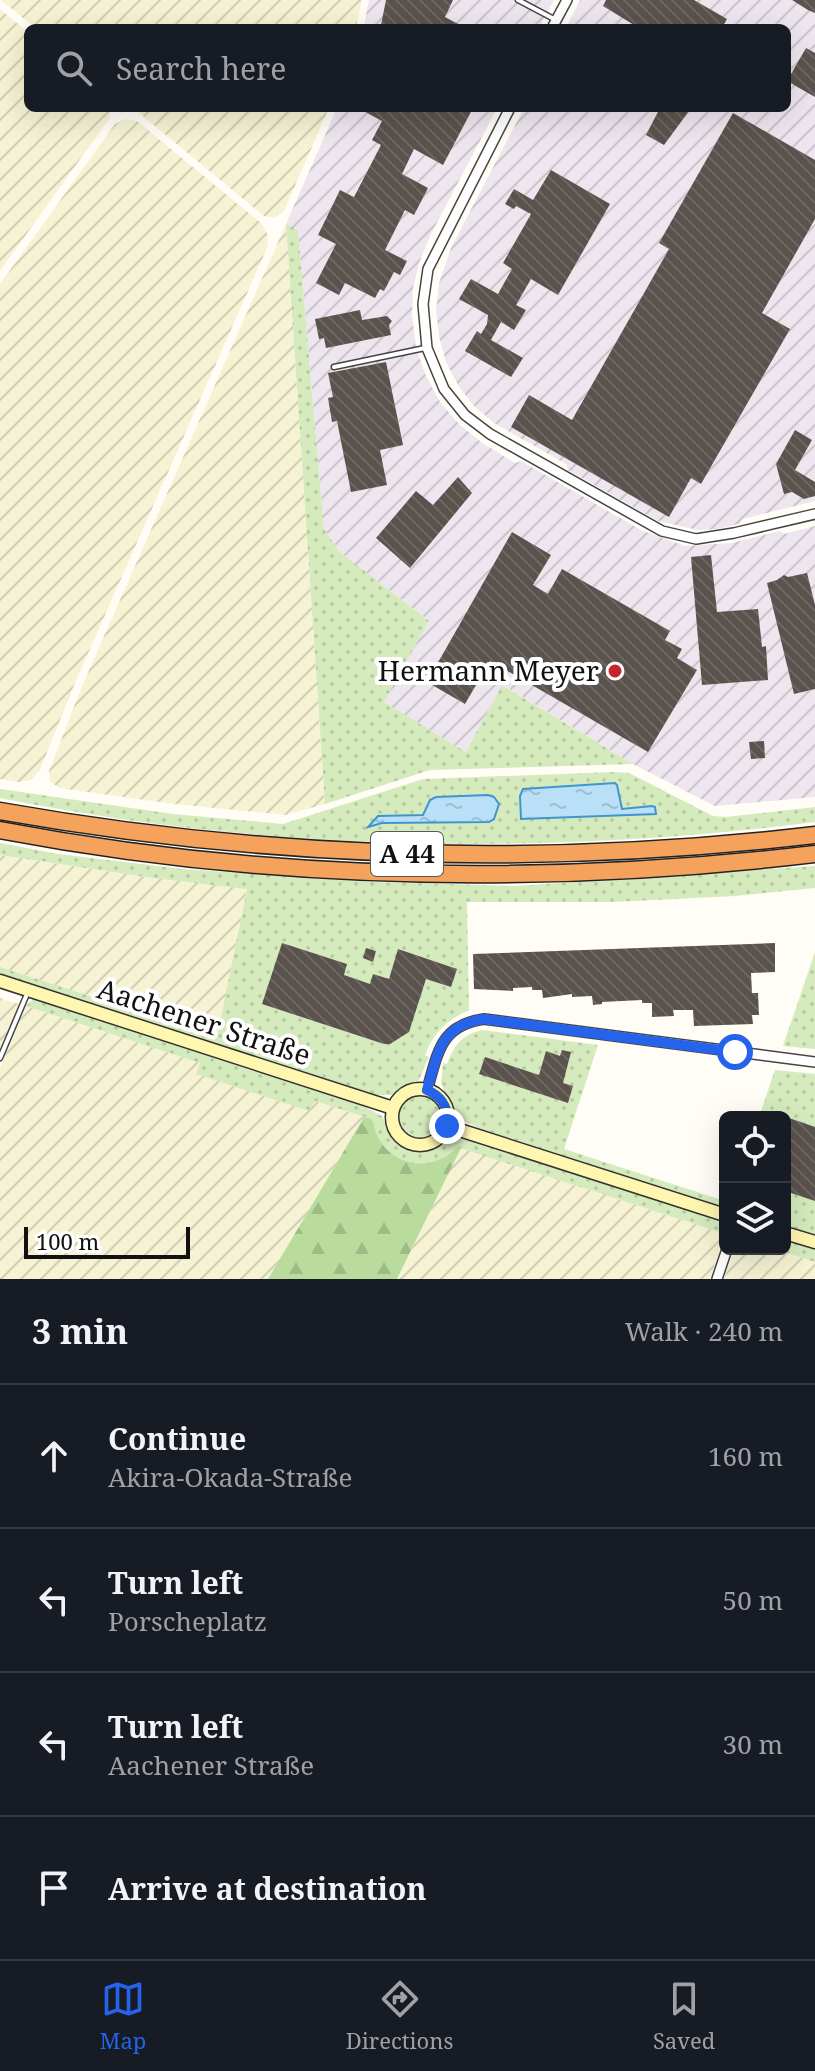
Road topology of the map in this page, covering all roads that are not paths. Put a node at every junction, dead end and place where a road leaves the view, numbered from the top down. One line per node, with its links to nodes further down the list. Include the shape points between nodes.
1 (518, 0): 3 (lane)
2 (567, 0): 3 (street)
3 (554, 24)
4 (508, 112): 5 (street, via 428,269 423,304)
5 (427, 348): 6 (lane); 7 (street, via 444,389 465,415 662,531 696,539)
6 (334, 367)
7 (815, 514)
8 (0, 811): 10 (highway, A 44, via 180,838 372,853 553,855)
9 (0, 830): 11 (highway, A 44, via 213,861 422,874 594,872)
10 (815, 835)
11 (815, 854)
12 (0, 981): 13 (street, Aachener Straße)
13 (28, 990): 14 (lane); 17 (street, Aachener Straße)
14 (0, 1058)
15 (815, 1062): 16 (street, via 484,1019 445,1038)
16 (427, 1090): 17 (street, via 403,1094); 18 (street, via 442,1100)
17 (393, 1108): 18 (street, via 394,1128 416,1145 435,1141)
18 (447, 1126): 19 (street)
19 (719, 1213)
20 (791, 1235): 21 (street)
21 (815, 1242)
22 (725, 1255): 23 (street)
23 (717, 1279)

